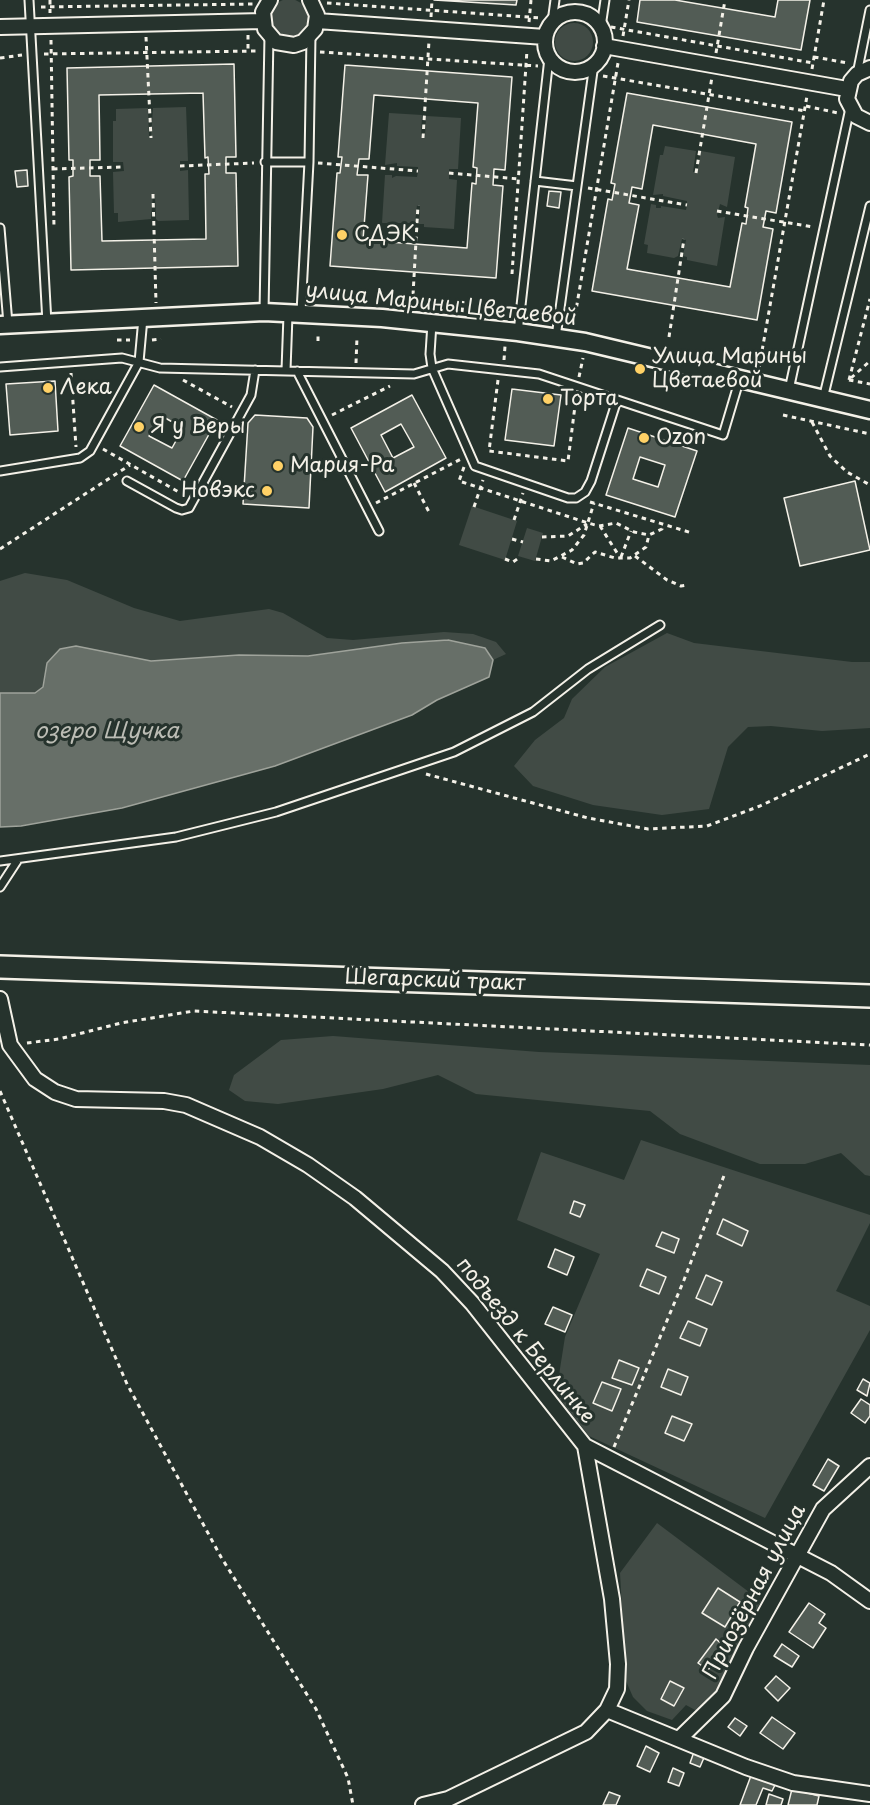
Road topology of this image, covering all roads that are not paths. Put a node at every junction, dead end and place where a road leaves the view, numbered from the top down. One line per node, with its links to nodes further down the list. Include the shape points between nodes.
1 (555, 0): 7 (lane)
2 (605, 0): 11 (lane)
3 (268, 1): 8 (street)
4 (311, 1): 9 (street)
5 (29, 4): 10 (lane)
6 (870, 10): 19 (lane)
7 (553, 20): 11 (street, via 568,12 578,12); 15 (street)
8 (263, 21): 10 (street); 13 (street)
9 (317, 21): 14 (street); 15 (street)
10 (30, 26): 12 (street); 32 (lane)
11 (601, 26): 16 (street)
12 (0, 27)
13 (269, 36): 14 (street, via 285,45 294,45); 23 (lane)
14 (310, 36): 24 (lane)
15 (545, 37): 17 (street)
16 (604, 46): 18 (street); 20 (street)
17 (549, 62): 18 (street, via 565,70); 25 (lane)
18 (594, 69): 26 (lane)
19 (862, 69): 20 (street)
20 (848, 89): 21 (street)
21 (849, 112): 22 (street); 44 (lane)
22 (870, 123)
23 (265, 162): 24 (lane); 29 (lane)
24 (309, 162): 30 (lane)
25 (535, 181): 26 (lane); 35 (lane)
26 (577, 186): 36 (lane)
27 (870, 206): 45 (lane)
28 (0, 228): 34 (lane)
29 (264, 312): 30 (street, улица Марины Цветаевой); 31 (street, улица Марины Цветаевой)
30 (294, 312): 33 (street, улица Марины Цветаевой); 41 (lane)
31 (150, 317): 32 (street, улица Марины Цветаевой); 37 (lane)
32 (47, 323): 34 (street, улица Марины Цветаевой)
33 (432, 323): 35 (street, улица Марины Цветаевой); 40 (lane)
34 (4, 325)
35 (518, 332): 36 (street, улица Марины Цветаевой)
36 (556, 338): 43 (street, улица Марины Цветаевой)
37 (139, 362): 38 (lane, via 122,358); 39 (lane, via 159,368); 48 (lane, via 86,456)
38 (0, 367)
39 (255, 369): 41 (lane); 49 (lane, via 255,386 194,501 182,510)
40 (432, 369): 42 (lane, via 414,374); 46 (lane, via 448,364 539,374); 46 (lane, via 475,465 568,498 585,492 591,481)
41 (286, 370): 42 (lane)
42 (297, 371): 50 (lane)
43 (740, 378): 44 (street, улица Марины Цветаевой); 46 (lane, via 723,435)
44 (789, 391): 45 (street, улица Марины Цветаевой)
45 (823, 399): 47 (street, улица Марины Цветаевой)
46 (617, 400)
47 (870, 410)
48 (0, 471)
49 (127, 481)
50 (379, 531)
51 (660, 625): 53 (lane, via 588,669 533,712 454,752 276,812 176,837)
52 (0, 861): 53 (lane)
53 (17, 861): 54 (lane)
54 (0, 887)
55 (0, 967): 56 (main road, Шегарский тракт)
56 (870, 996)
57 (0, 999): 58 (street, подъезд к Берлинке, via 10,1045 36,1079 55,1092 76,1099 186,1105 260,1137 346,1191 404,1237 472,1304)
58 (585, 1446): 60 (street); 62 (street, via 612,1599 618,1664 617,1689)
59 (870, 1466): 60 (street, Приозёрная улица, via 823,1509)
60 (796, 1554): 61 (street); 63 (street, Приозёрная улица, via 723,1696)
61 (870, 1601)
62 (607, 1710): 63 (street); 65 (street, via 586,1732 448,1799)
63 (679, 1739): 64 (street, via 793,1783)
64 (870, 1794)
65 (423, 1805)

